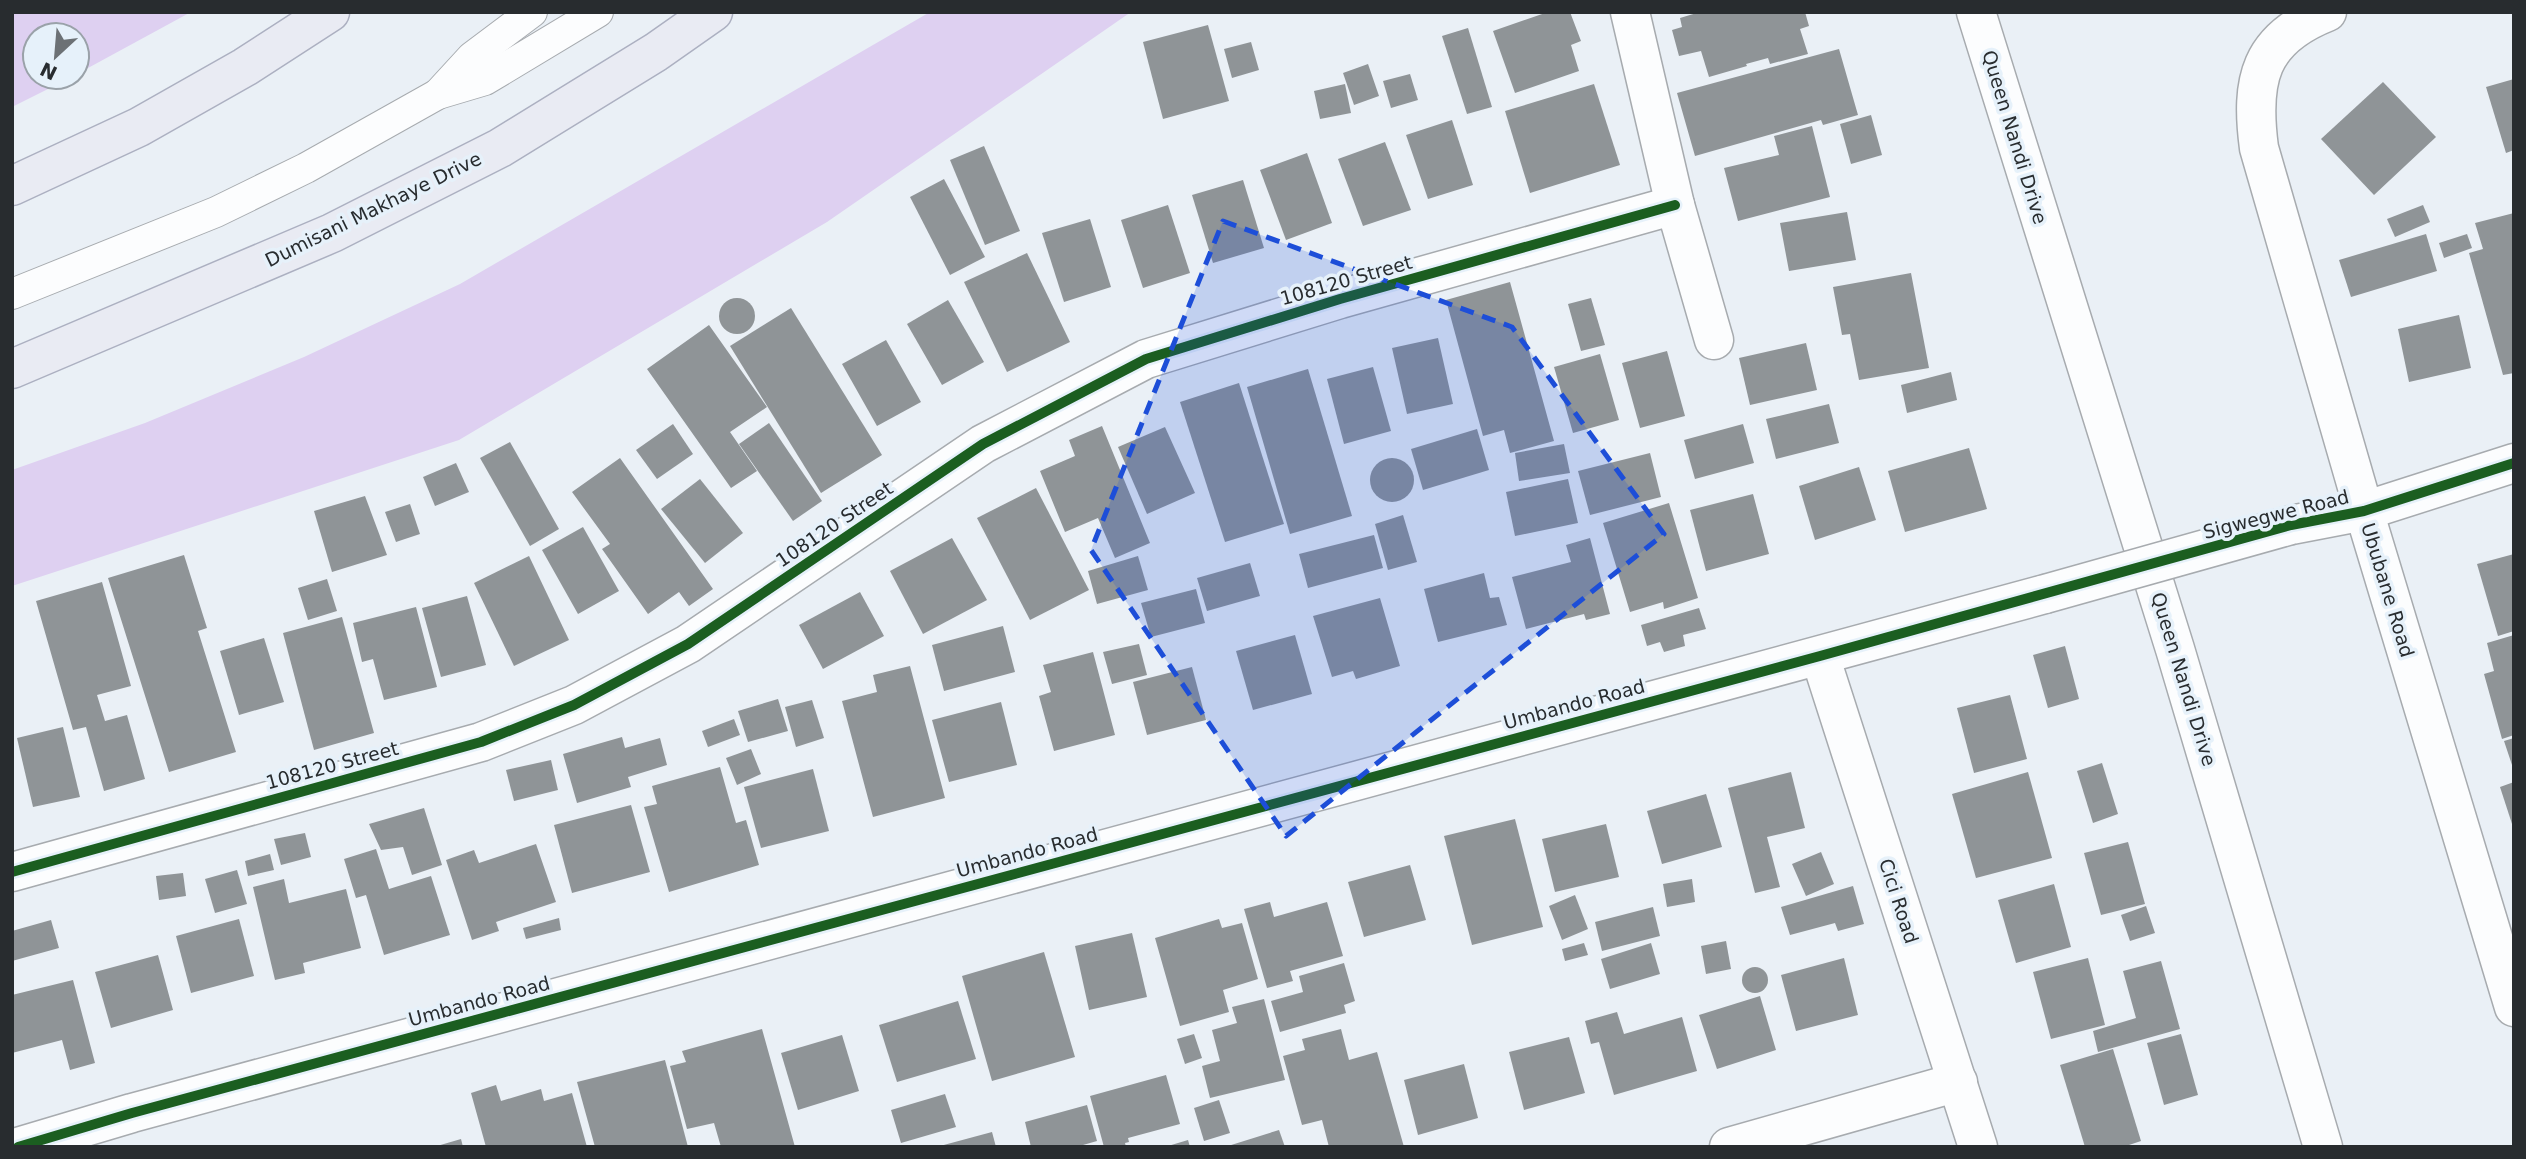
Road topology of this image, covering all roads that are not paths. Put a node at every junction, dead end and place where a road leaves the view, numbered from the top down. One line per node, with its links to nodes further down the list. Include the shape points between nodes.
1 (330, 12): 9 (main road, via 139,127)
2 (532, 12): 8 (lane, via 472,57)
3 (598, 12): 8 (lane, via 485,80)
4 (713, 12): 13 (main road, Dumisani Makhaye Drive, via 500,148 344,227)
5 (1630, 12): 10 (street)
6 (1976, 12): 26 (street, Queen Nandi Drive, via 2175,649)
7 (2327, 12): 15 (street, Ububane Road, via 2306,22 2271,51 2256,89 2255,116 2259,148)
8 (438, 94): 11 (lane, via 216,212)
9 (12, 186)
10 (1675, 205): 12 (street); 18 (street, 108120 Street, via 1146,359 983,444 688,644 575,705 481,742)
11 (12, 295)
12 (1714, 340)
13 (12, 369)
14 (2514, 463): 15 (street, Sigwegwe Road)
15 (2364, 511): 16 (street, Sigwegwe Road, bridge, via 2291,525); 19 (street, Ububane Road)
16 (2045, 594): 17 (street, Umbando Road)
17 (1820, 656): 20 (street, Cici Road); 21 (street, Umbando Road)
18 (12, 872)
19 (2514, 1007)
20 (1958, 1082): 24 (street); 25 (street, Cici Road)
21 (132, 1113): 22 (street, Umbando Road); 23 (street)
22 (18, 1147)
23 (97, 1147)
24 (1729, 1147)
25 (1978, 1147)
26 (2323, 1147)

